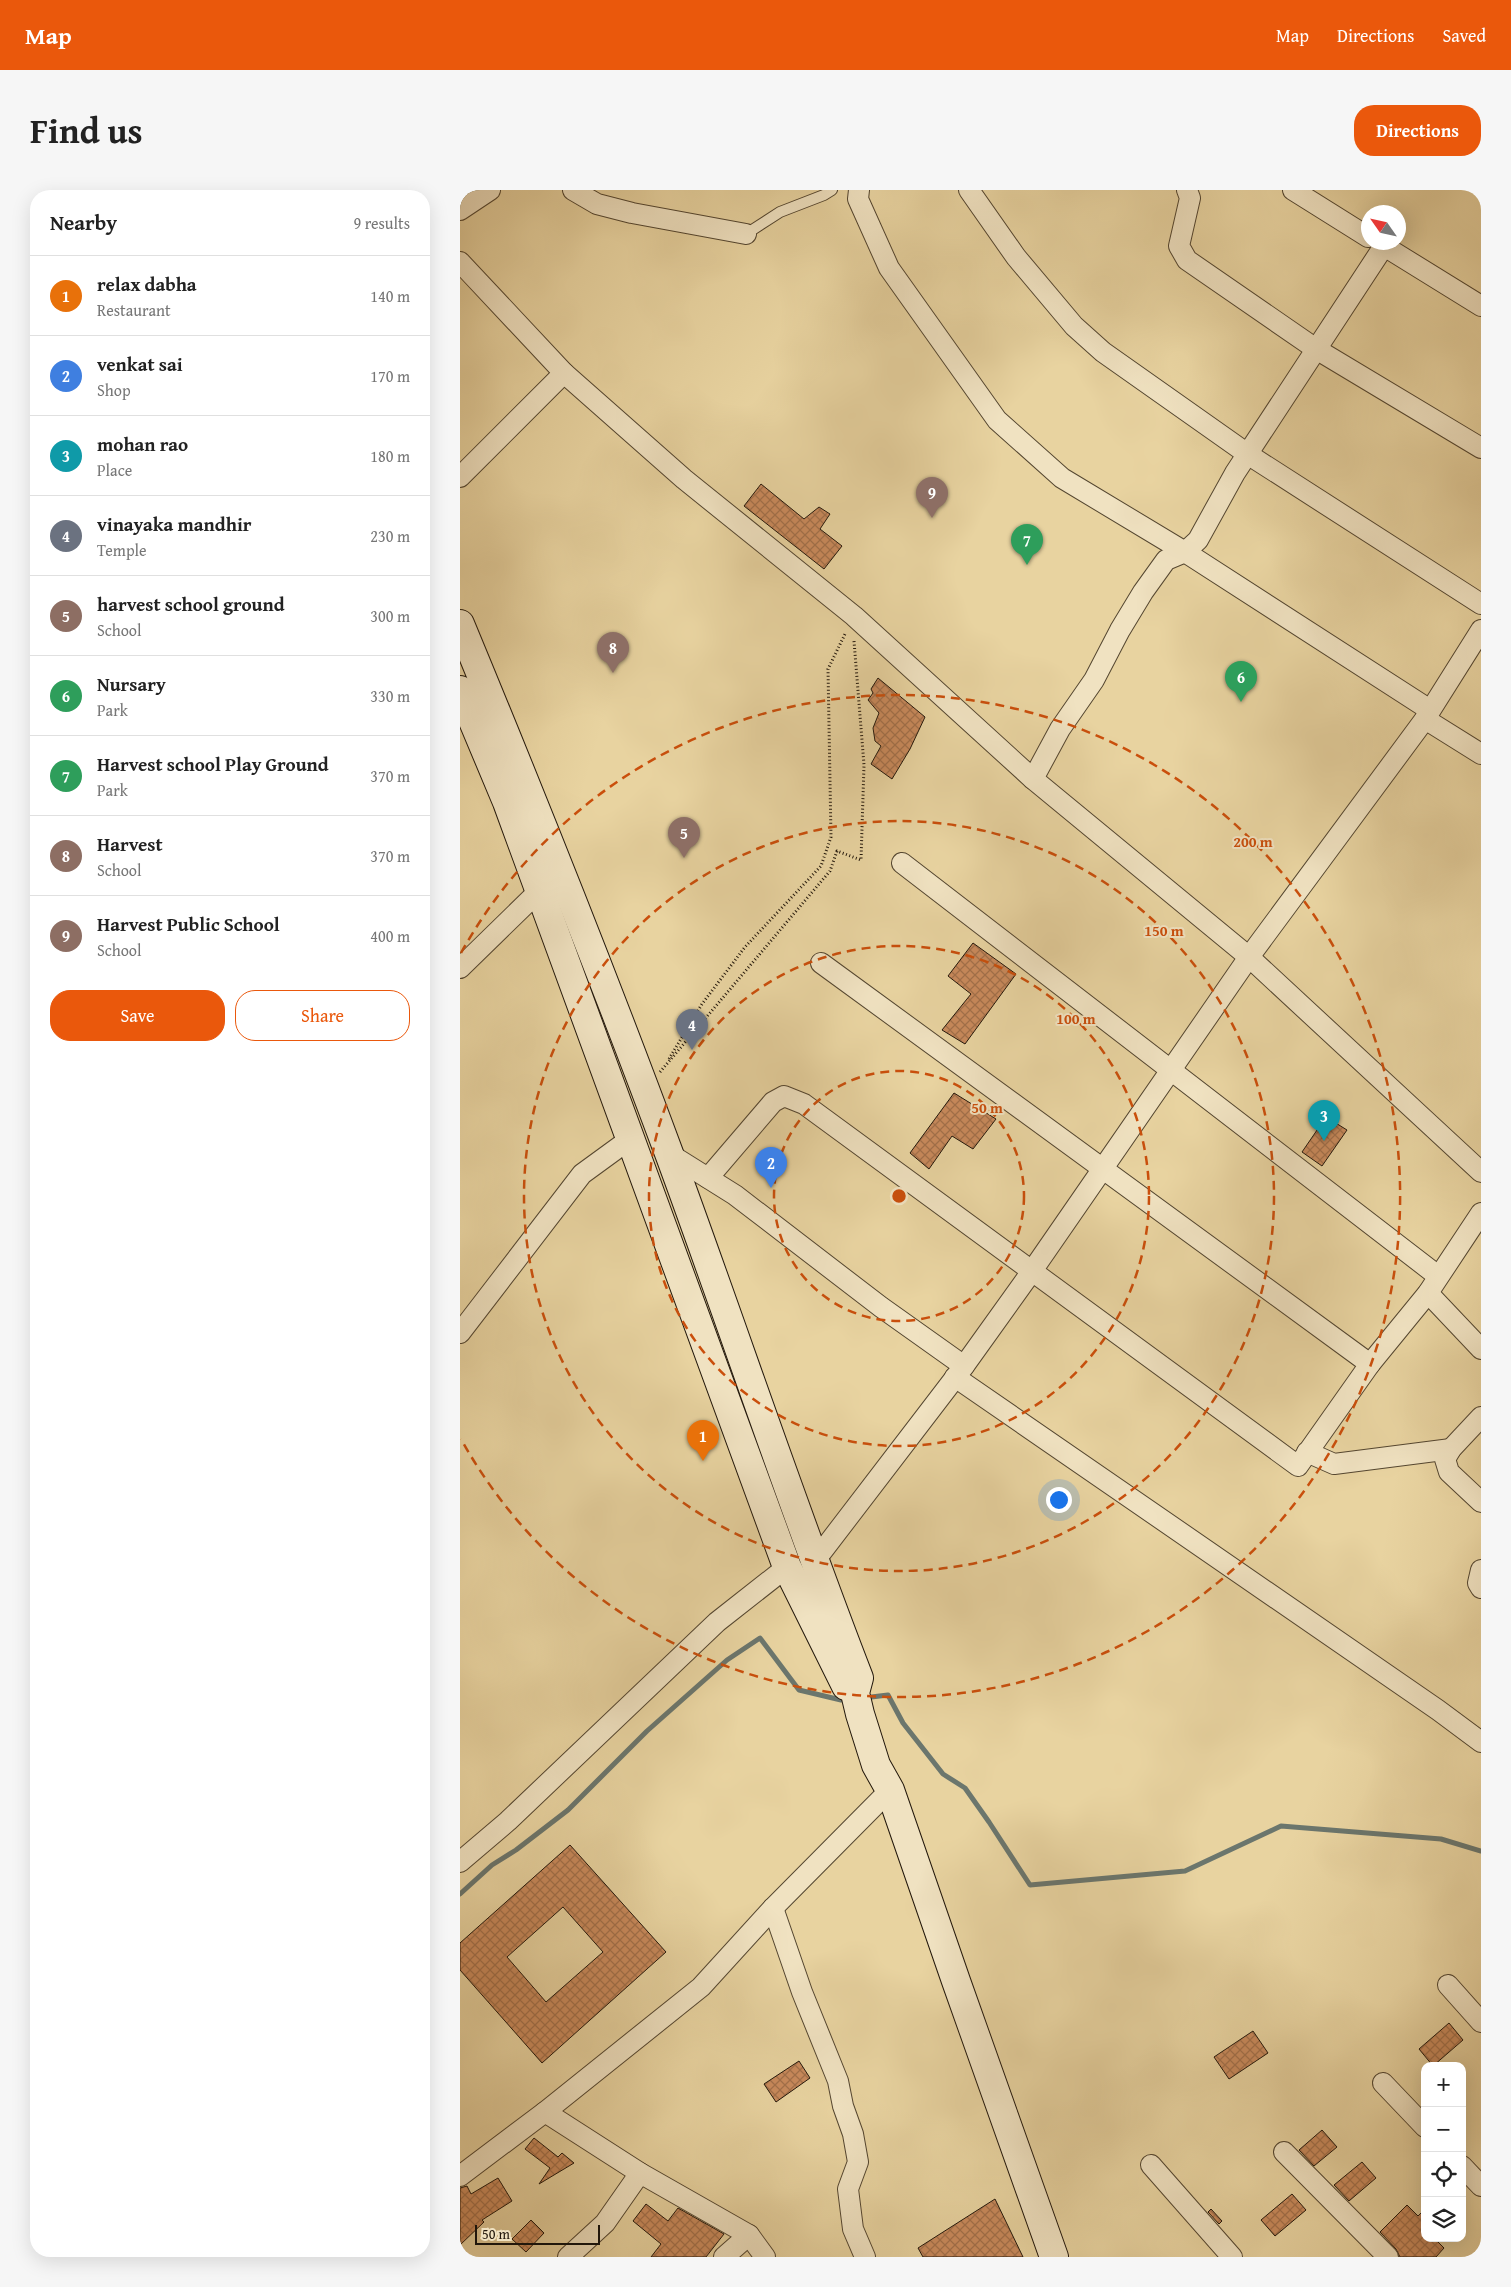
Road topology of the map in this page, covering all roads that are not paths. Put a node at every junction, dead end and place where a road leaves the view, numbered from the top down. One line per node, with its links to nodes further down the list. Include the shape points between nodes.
1 (490, 190): 8 (street)
2 (573, 190): 10 (street, via 597,204 623,211)
3 (832, 190): 10 (lane, via 780,212)
4 (859, 190): 20 (street, via 858,199 889,268 996,420 1062,478)
5 (969, 190): 18 (street, via 1016,257 1074,326 1103,352)
6 (1187, 190): 15 (street, via 1190,198 1179,246 1187,260)
7 (1293, 190): 9 (street)
8 (460, 210)
9 (1361, 233)
10 (746, 234)
11 (1372, 250): 15 (street)
12 (1389, 250): 14 (street)
13 (460, 262): 16 (street)
14 (1481, 306)
15 (1316, 349): 17 (street); 18 (street)
16 (564, 373): 19 (street); 27 (street, via 684,478 854,616)
17 (1481, 448)
18 (1249, 454): 20 (street, via 1198,540); 21 (street)
19 (460, 477)
20 (1185, 552): 25 (street); 27 (street, via 1166,560 1143,592 1094,680 1060,729)
21 (1481, 604)
22 (460, 624): 35 (street, via 530,793)
23 (1481, 630): 25 (street)
24 (460, 690): 29 (street, via 507,802)
25 (1428, 714): 26 (street); 30 (street)
26 (1481, 754)
27 (1032, 780): 30 (street)
28 (902, 863): 33 (street)
29 (539, 891): 32 (street); 34 (street)
30 (1249, 957): 33 (street); 37 (street)
31 (821, 963): 36 (street)
32 (460, 968)
33 (1172, 1070): 36 (street); 41 (street)
34 (630, 1138): 43 (street, via 582,1174); 52 (street)
35 (668, 1153): 38 (street); 51 (street)
36 (1102, 1169): 40 (street); 45 (street)
37 (1481, 1172)
38 (708, 1178): 40 (street, via 773,1102 784,1096 804,1104); 46 (street, via 882,1307)
39 (1481, 1213): 41 (street)
40 (1032, 1271): 46 (street); 49 (street, via 1298,1466)
41 (1438, 1276): 42 (street)
42 (1428, 1294): 44 (street); 45 (street)
43 (460, 1333)
44 (1481, 1348)
45 (1370, 1364): 49 (street)
46 (959, 1372): 51 (street); 56 (street)
47 (1481, 1417): 48 (street)
48 (1451, 1448): 49 (street, via 1334,1464); 50 (street, via 1446,1459 1449,1472)
49 (1307, 1452)
50 (1481, 1502)
51 (814, 1562): 55 (street, via 859,1678)
52 (786, 1567): 55 (street, via 844,1685); 58 (street, via 717,1622 508,1821)
53 (1481, 1570): 54 (street, via 1478,1583)
54 (1481, 1588)
55 (855, 1693): 57 (street, via 876,1766)
56 (1481, 1742)
57 (890, 1790): 59 (street); 76 (street)
58 (460, 1862)
59 (773, 1908): 63 (street, via 701,1987); 75 (street, via 838,2081 853,2134 858,2162 848,2189 853,2229)
60 (1448, 1986): 61 (street)
61 (1481, 2022)
62 (1383, 2083): 64 (street)
63 (545, 2112): 68 (street); 69 (street)
64 (1421, 2123)
65 (1284, 2152): 78 (street)
66 (1151, 2165): 77 (street)
67 (1466, 2170): 70 (street)
68 (640, 2173): 71 (street); 72 (street, via 605,2222)
69 (460, 2176)
70 (1481, 2186)
71 (749, 2234): 73 (street); 74 (street)
72 (568, 2257)
73 (724, 2257)
74 (765, 2257)
75 (865, 2257)
76 (1054, 2257)
77 (1232, 2257)
78 (1388, 2257)

